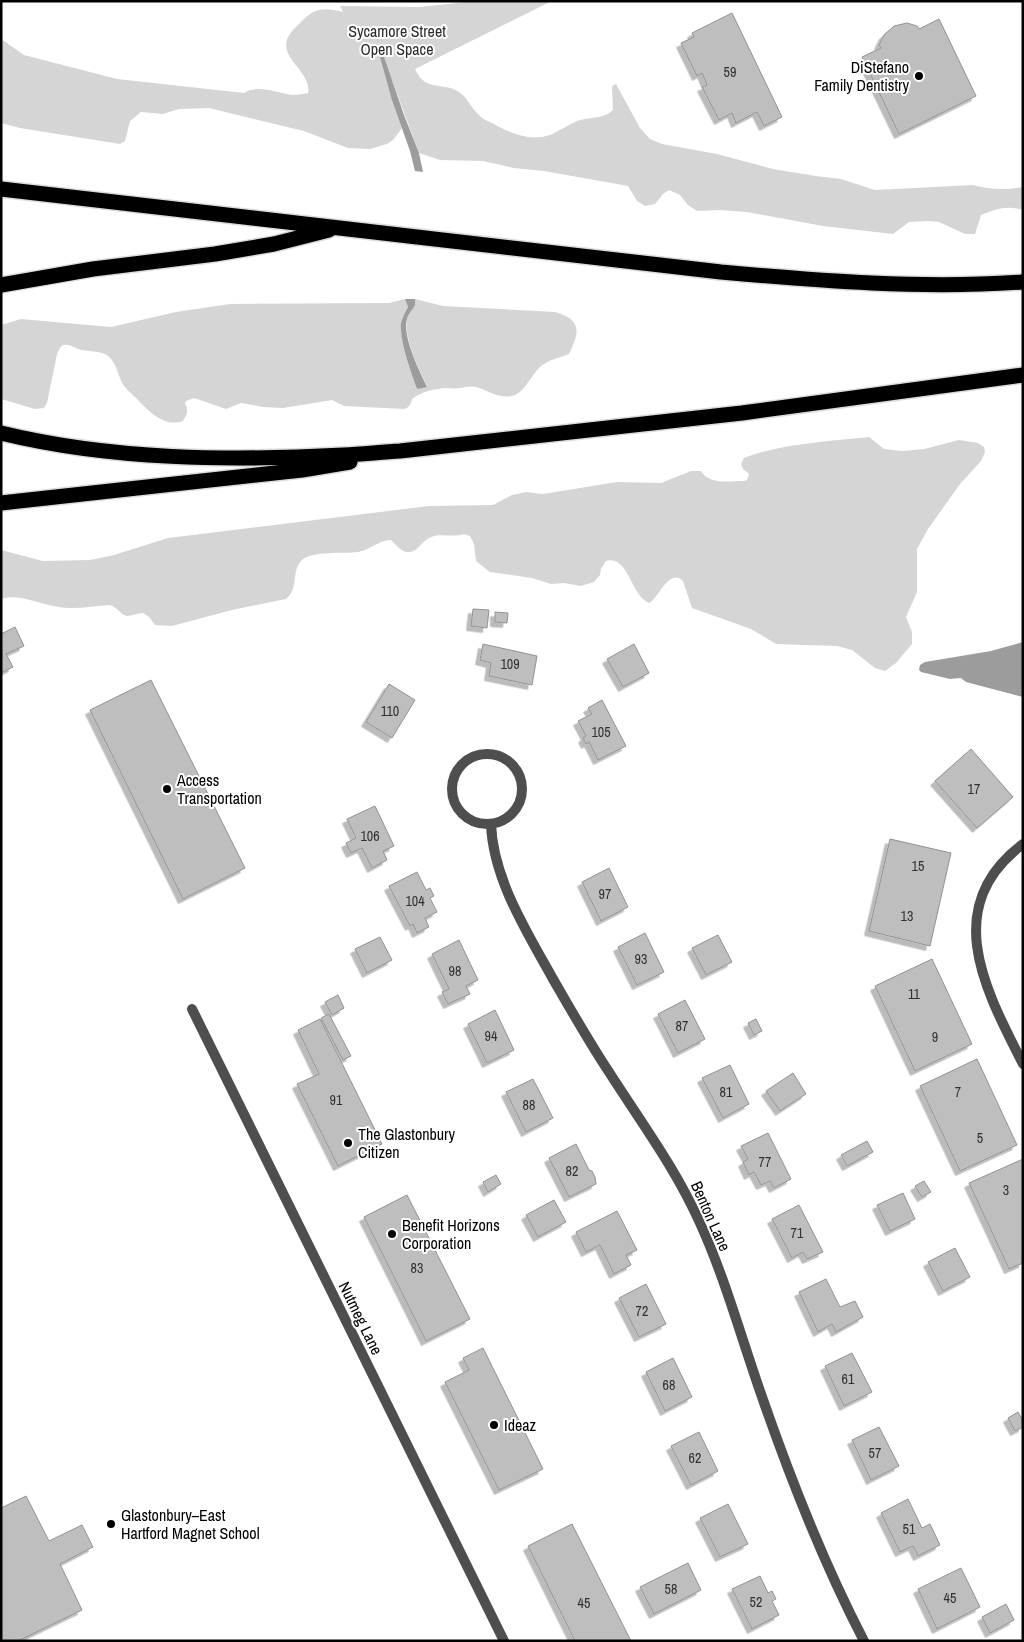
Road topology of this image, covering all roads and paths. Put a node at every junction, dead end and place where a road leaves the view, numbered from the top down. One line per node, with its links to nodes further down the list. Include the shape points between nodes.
1 (1, 189): 2 (highway)
2 (338, 228): 3 (highway, via 721,272 868,284); 4 (highway, via 274,244)
3 (1023, 282)
4 (1, 285)
5 (1023, 375): 7 (highway, via 742,413)
6 (1, 432): 7 (highway, via 66,446 176,456 288,457)
7 (396, 452): 8 (highway, via 302,470)
8 (1, 503)
9 (492, 824): 9 (street, via 513,813 522,796 522,783 509,762 492,754 479,755 458,768 452,792 458,810 467,819 479,824); 14 (street, Benton Lane, via 499,866 531,938 587,1038 674,1172 701,1225 797,1489)
10 (1023, 844): 12 (street, via 1004,861 988,883 976,933 984,983)
11 (192, 1009): 13 (street, Nutmeg Lane)
12 (1023, 1064)
13 (504, 1641)
14 (864, 1641)

